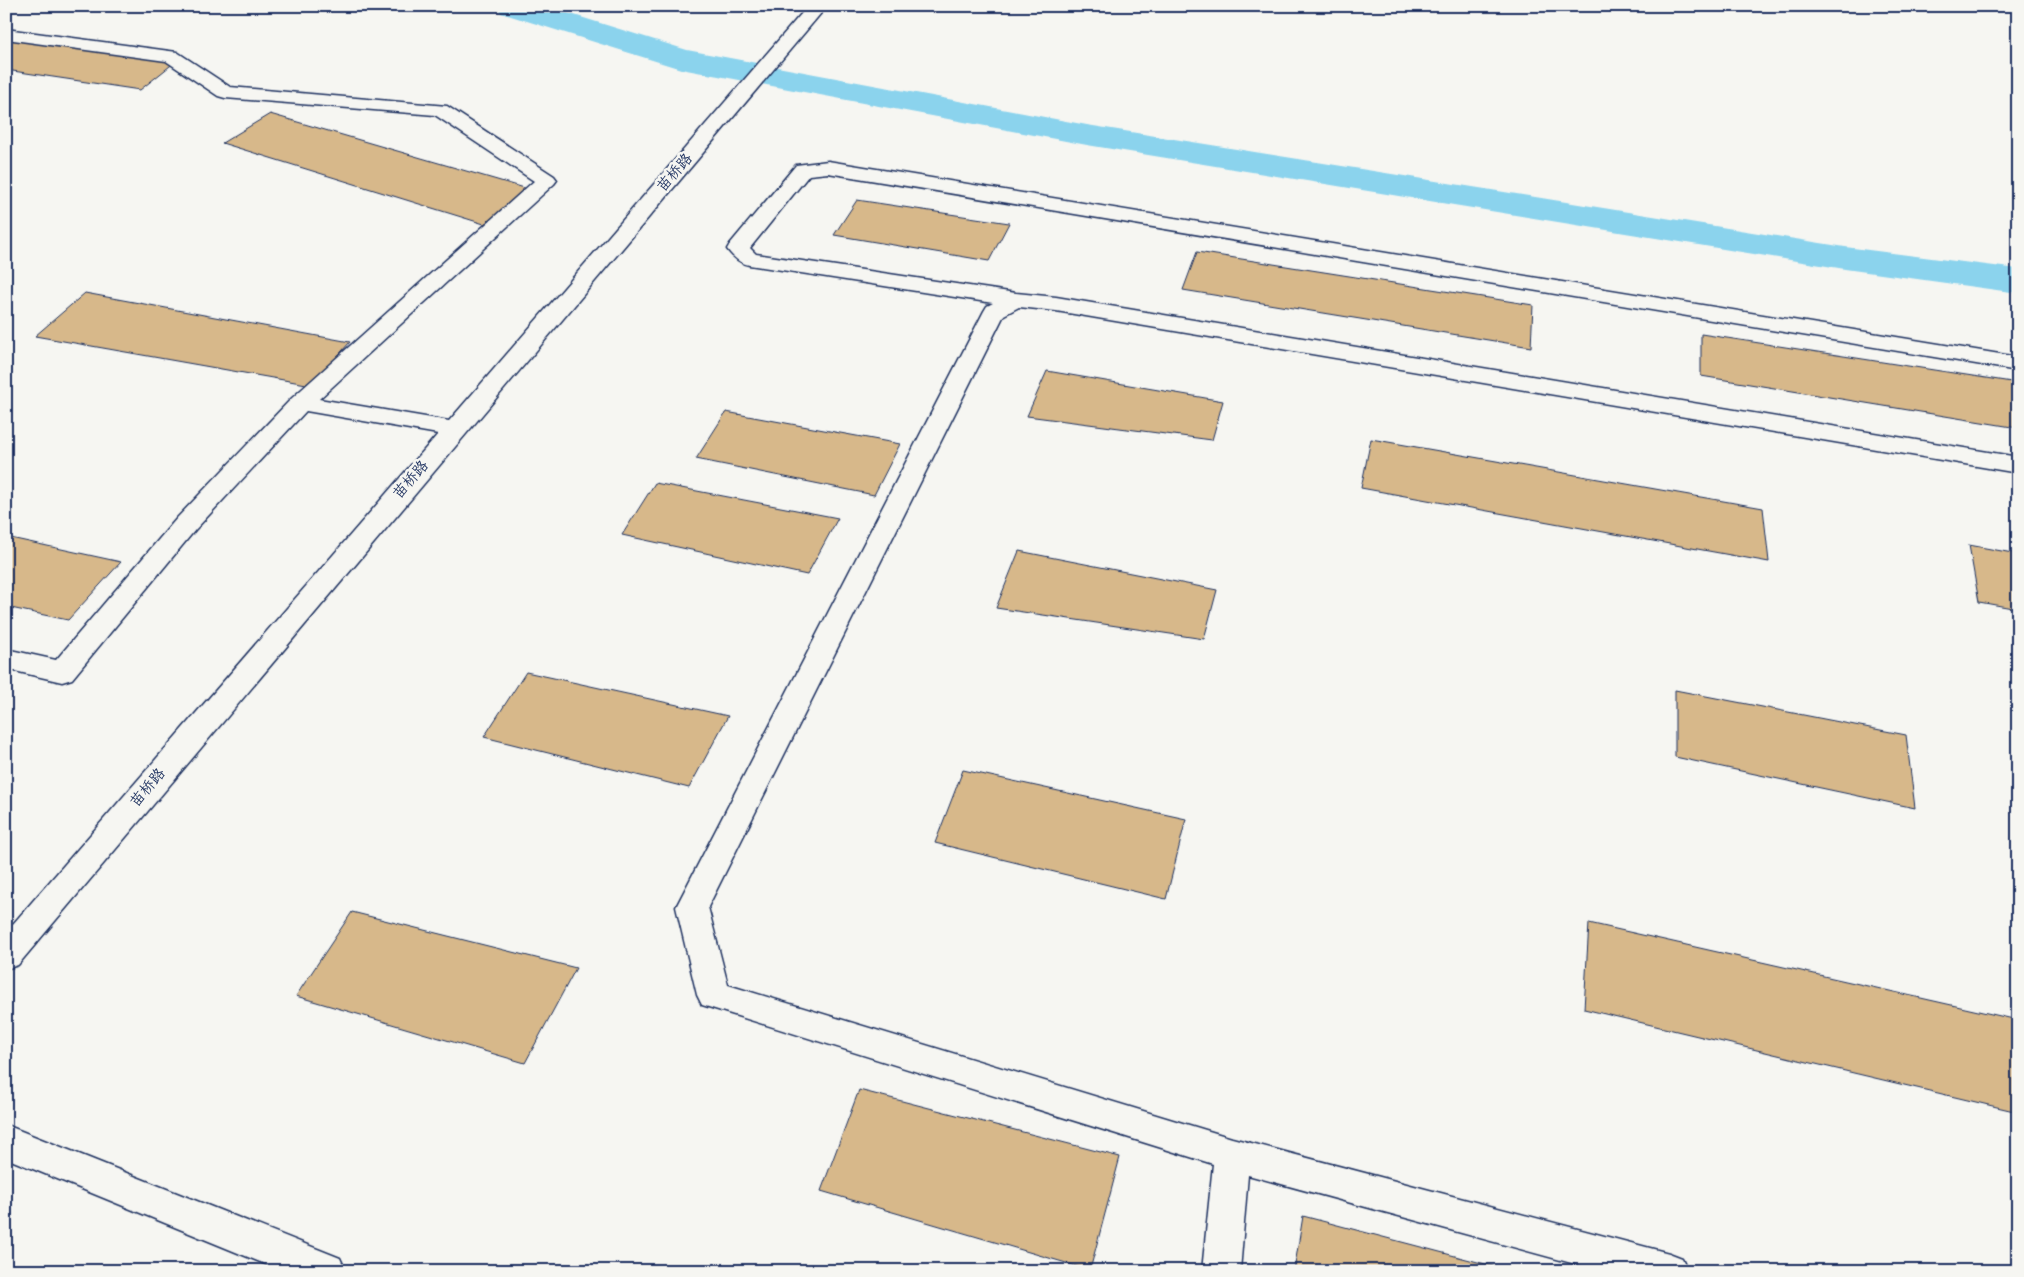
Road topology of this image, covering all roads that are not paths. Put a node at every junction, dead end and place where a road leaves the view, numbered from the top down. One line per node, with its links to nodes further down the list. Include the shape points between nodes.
1 (818, 6): 6 (street, 苗桥路)
2 (6, 34): 5 (street, via 171,56 225,92 440,110 547,180)
3 (1016, 300): 4 (street, via 749,259 738,248 803,169 828,167); 7 (street, via 1056,304); 11 (street, via 996,311 692,907 714,995)
4 (2018, 364)
5 (300, 403): 6 (street); 8 (street, via 186,524 62,672)
6 (455, 429): 9 (street, 苗桥路)
7 (2018, 465)
8 (6, 659)
9 (6, 955)
10 (6, 1141): 12 (street)
11 (1232, 1154): 13 (street); 14 (street)
12 (327, 1271)
13 (1221, 1271)
14 (1668, 1271)

